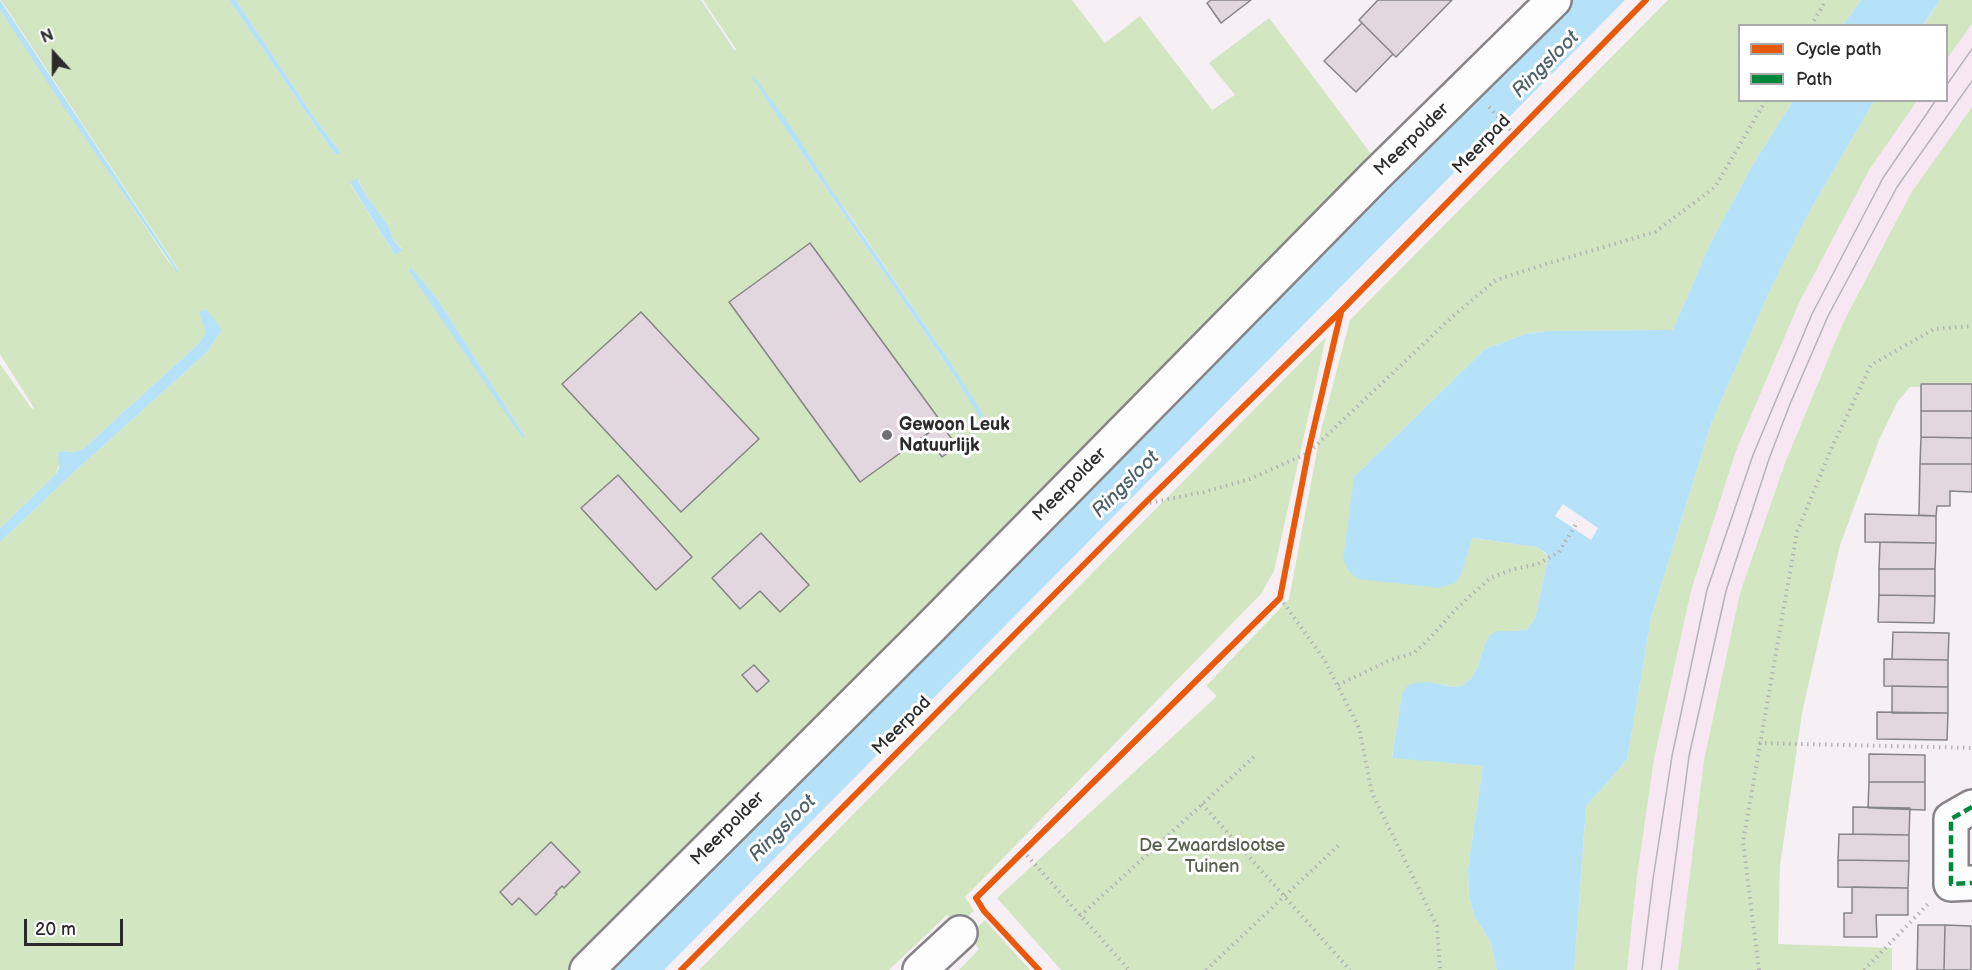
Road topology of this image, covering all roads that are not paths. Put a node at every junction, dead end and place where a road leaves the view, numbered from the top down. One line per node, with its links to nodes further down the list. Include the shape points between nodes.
1 (1554, 0): 5 (street, Meerpolder)
2 (1972, 807): 3 (street, via 1951,819)
3 (1961, 884)
4 (960, 933): 6 (street)
5 (587, 970)
6 (920, 970)

